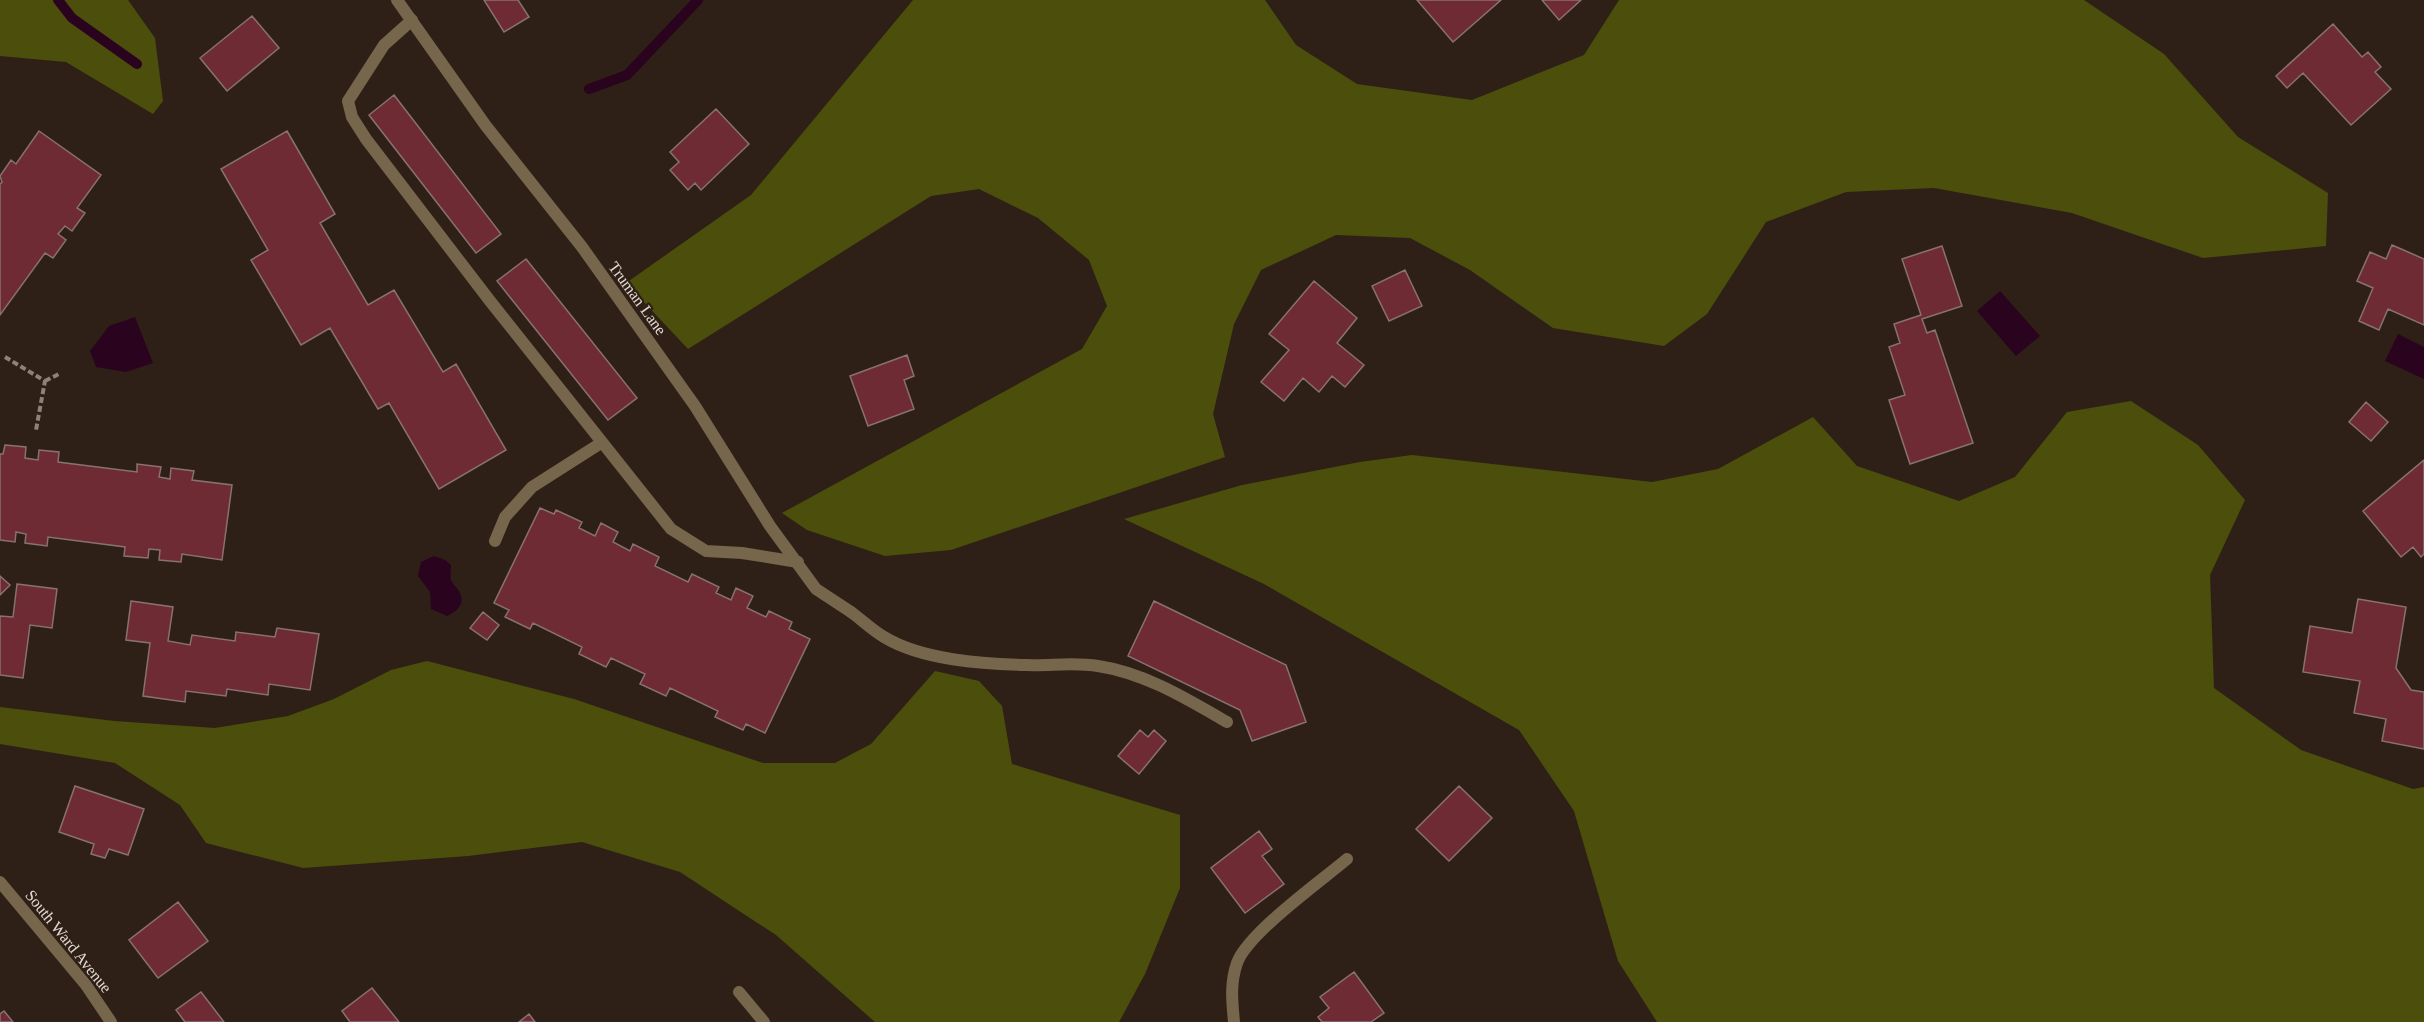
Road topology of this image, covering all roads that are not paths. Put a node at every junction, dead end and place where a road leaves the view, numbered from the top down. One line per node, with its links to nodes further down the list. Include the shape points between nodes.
1 (397, 0): 2 (street, Truman Lane)
2 (412, 20): 3 (street, via 384,45 354,91 348,101 352,117); 5 (street, Truman Lane, via 486,126 582,247 695,406 770,526)
3 (602, 443): 4 (street, via 532,487 505,517); 5 (street, via 671,529 706,551 742,552)
4 (495, 541)
5 (798, 562): 6 (street, Truman Lane, via 816,590 884,637 916,651 966,661 1062,663 1126,672)
6 (1227, 722)
7 (1347, 859): 12 (street, via 1262,929 1238,961 1231,990)
8 (0, 882): 10 (street, South Ward Avenue, via 86,985)
9 (739, 992): 11 (street)
10 (111, 1022)
11 (764, 1022)
12 (1234, 1022)

